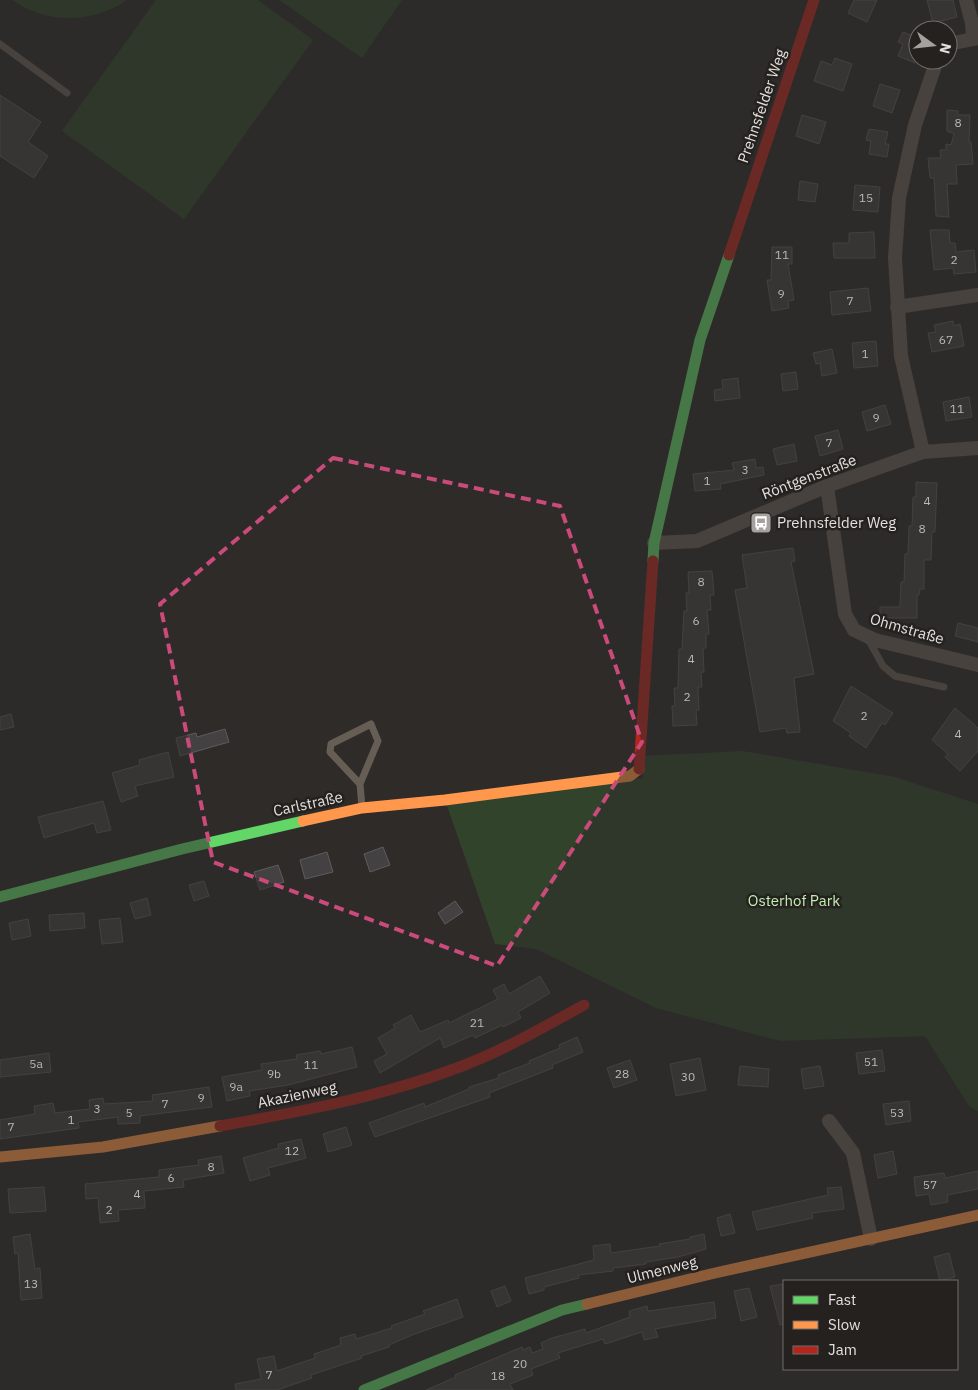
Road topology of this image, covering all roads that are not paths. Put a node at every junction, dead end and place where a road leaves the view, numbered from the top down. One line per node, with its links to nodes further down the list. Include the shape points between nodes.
1 (814, 0): 13 (street, Prehnsfelder Weg, via 700,340)
2 (966, 0): 3 (street)
3 (976, 38): 4 (street)
4 (958, 42)
5 (0, 44): 7 (lane)
6 (934, 70): 9 (street, via 915,126 899,198 895,258)
7 (67, 93)
8 (978, 295): 9 (street)
9 (897, 307): 11 (street, via 901,356)
10 (978, 448): 11 (street, Röntgenstraße)
11 (924, 452): 12 (street, Röntgenstraße)
12 (827, 486): 13 (street, Röntgenstraße, via 697,541); 14 (street, Ohmstraße, via 845,614 854,630)
13 (654, 542): 17 (street, Prehnsfelder Weg, via 641,756 639,769)
14 (867, 636): 15 (street, Ohmstraße); 16 (lane, via 888,672 894,676)
15 (978, 666)
16 (944, 687)
17 (630, 776): 19 (street, Carlstraße)
18 (360, 784): 18 (lane, via 378,741 371,724 331,744 330,752); 19 (lane)
19 (362, 808): 20 (street, Carlstraße, via 182,849)
20 (0, 897)
21 (584, 1005): 23 (street, Akazienweg, via 520,1040 454,1068 387,1091 103,1147)
22 (829, 1121): 25 (street, via 853,1153)
23 (0, 1158)
24 (978, 1215): 25 (street, Ulmenweg)
25 (871, 1239): 26 (street, Ulmenweg, via 562,1310)
26 (364, 1390)

